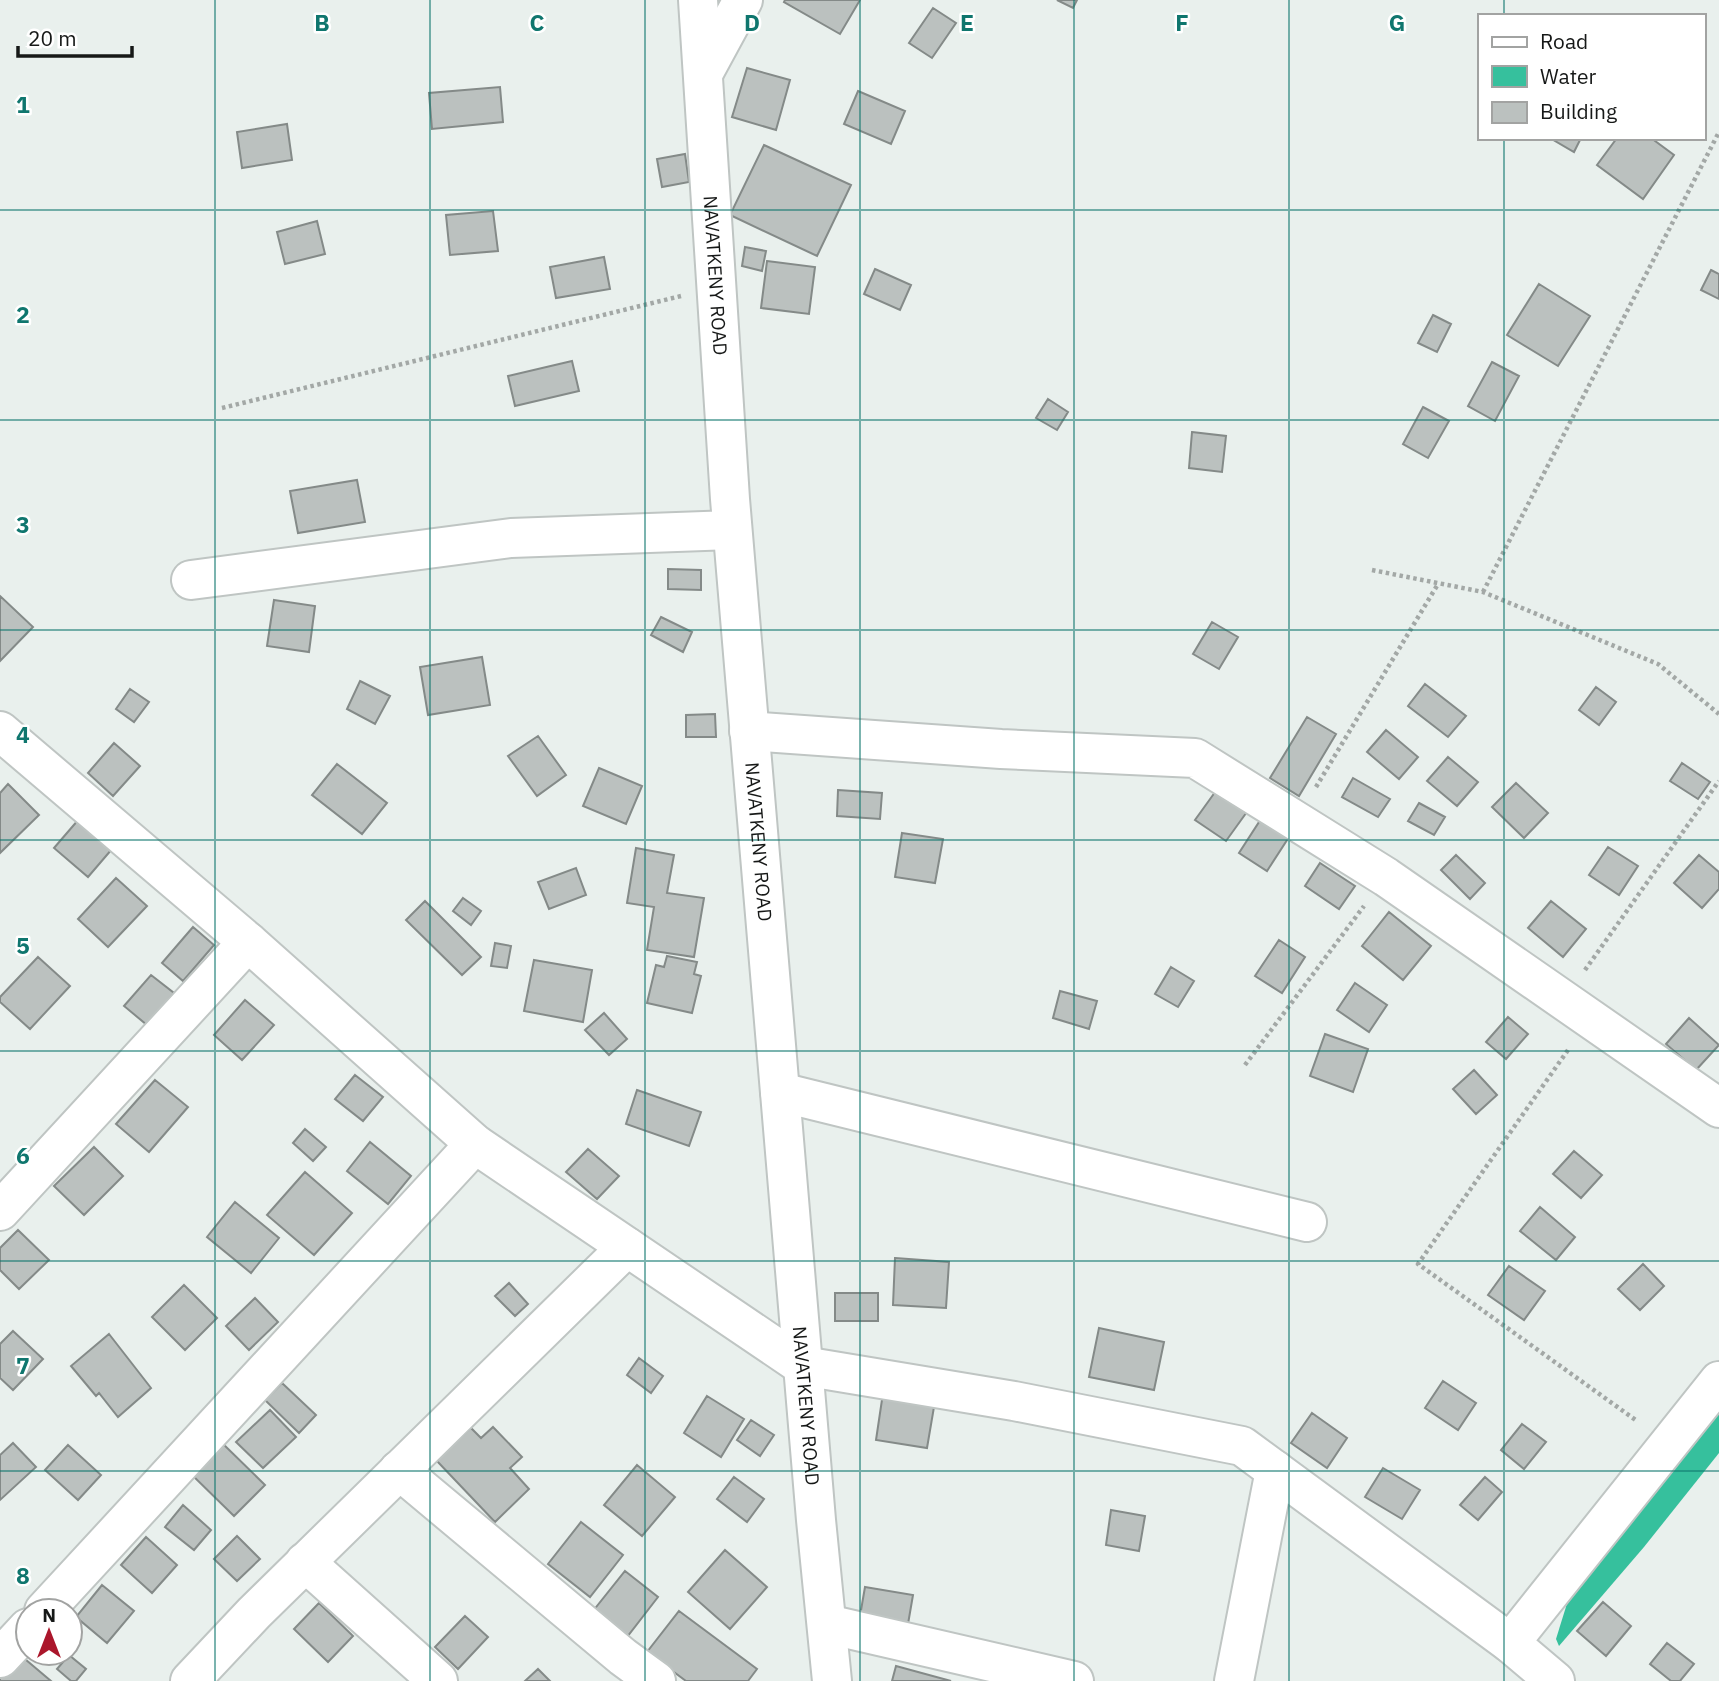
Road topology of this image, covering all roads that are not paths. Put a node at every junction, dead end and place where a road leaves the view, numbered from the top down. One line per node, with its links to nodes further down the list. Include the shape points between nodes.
1 (698, 0): 3 (street, NAVATKENY ROAD)
2 (743, 0): 3 (street)
3 (704, 72): 4 (street, NAVATKENY ROAD)
4 (732, 530): 5 (street, via 511,538); 6 (street, NAVATKENY ROAD)
5 (191, 580)
6 (749, 731): 9 (street, NAVATKENY ROAD); 10 (street, via 1195,758 1386,877)
7 (3, 738): 8 (street)
8 (248, 942): 11 (street); 12 (street)
9 (780, 1092): 13 (street); 15 (street, NAVATKENY ROAD)
10 (1719, 1108)
11 (475, 1144): 14 (street); 20 (street)
12 (0, 1211)
13 (1307, 1222)
14 (627, 1247): 15 (street); 17 (street)
15 (803, 1366): 18 (street, via 1242,1446); 21 (street, NAVATKENY ROAD)
16 (1719, 1381): 23 (street)
17 (399, 1470): 19 (street); 27 (street)
18 (1275, 1470): 23 (street); 30 (street)
19 (305, 1562): 25 (street); 26 (street)
20 (57, 1597)
21 (827, 1624): 28 (street, NAVATKENY ROAD); 29 (street)
22 (14, 1643): 24 (street)
23 (1510, 1643): 31 (street)
24 (0, 1658)
25 (190, 1681)
26 (438, 1681)
27 (656, 1681)
28 (832, 1681)
29 (1074, 1681)
30 (1234, 1681)
31 (1555, 1681)

